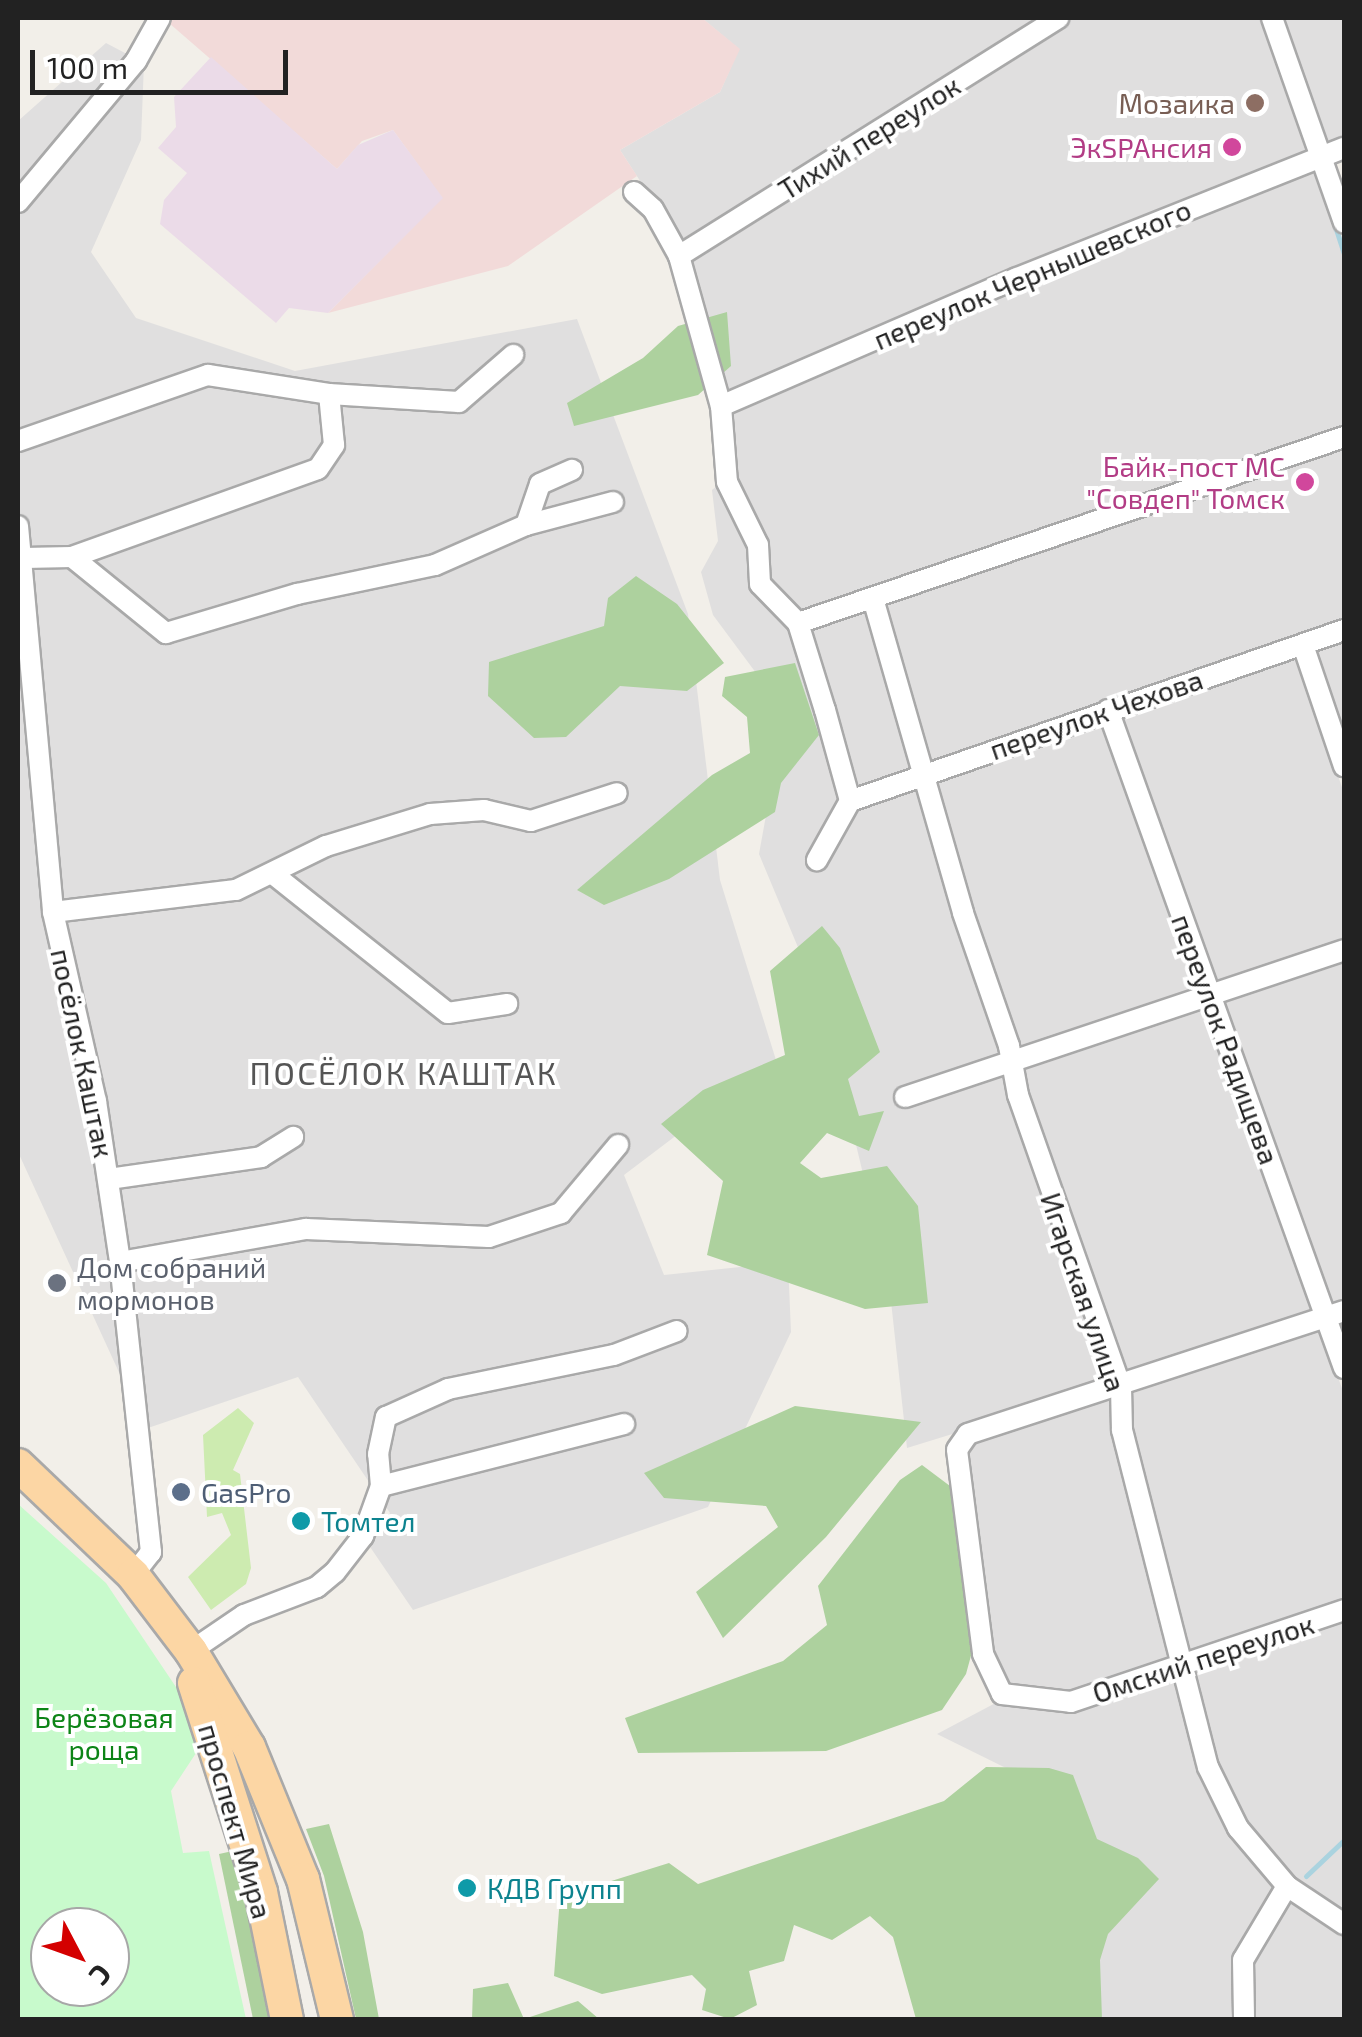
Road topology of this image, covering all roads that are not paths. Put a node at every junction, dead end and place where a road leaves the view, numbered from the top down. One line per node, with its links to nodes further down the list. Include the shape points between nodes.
1 (160, 18): 7 (street, via 136,60)
2 (1058, 18): 9 (street, Тихий переулок)
3 (1272, 18): 5 (street)
4 (1344, 148): 5 (street, переулок Чернышевского)
5 (1320, 154): 8 (street); 12 (street, переулок Чернышевского)
6 (634, 192): 9 (street)
7 (18, 202)
8 (1344, 223)
9 (679, 256): 12 (street)
10 (513, 355): 11 (street, via 459,402)
11 (329, 394): 14 (street, via 208,374); 19 (street, via 334,445 318,469)
12 (721, 406): 22 (street, via 726,482 758,545 760,584)
13 (1344, 437): 21 (street)
14 (18, 441)
15 (572, 470): 17 (street, via 540,484)
16 (613, 502): 17 (street)
17 (526, 525): 19 (street, via 435,565 297,594 166,633)
18 (18, 526): 20 (street, посёлок Каштак)
19 (72, 557): 20 (street)
20 (24, 558): 32 (street, посёлок Каштак)
21 (874, 602): 22 (street); 27 (street, Игарская улица)
22 (798, 623): 29 (street)
23 (1344, 630): 24 (street, переулок Чехова)
24 (1302, 645): 25 (street, переулок Чехова); 26 (street)
25 (1108, 710): 27 (street, переулок Чехова); 34 (street, переулок Радищева)
26 (1344, 766)
27 (927, 771): 29 (street, переулок Чехова); 36 (street, Игарская улица)
28 (617, 793): 31 (street, via 531,820 484,810 430,814 326,846)
29 (850, 801): 30 (street)
30 (817, 860)
31 (274, 874): 32 (street, via 236,890); 35 (street, via 448,1013)
32 (53, 912): 40 (street, посёлок Каштак)
33 (1344, 950): 34 (street)
34 (1211, 998): 36 (street); 42 (street, переулок Радищева)
35 (507, 1004)
36 (1011, 1066): 37 (street); 45 (street, Игарская улица, via 1092,1319)
37 (905, 1097)
38 (293, 1137): 40 (street, via 261,1158)
39 (618, 1145): 41 (street, via 561,1213 489,1237 306,1229)
40 (109, 1179): 41 (street, посёлок Каштак)
41 (120, 1262): 49 (street, посёлок Каштак, via 151,1552)
42 (1335, 1314): 44 (street, переулок Радищева); 45 (street)
43 (677, 1331): 48 (street, via 614,1355 415,1400 380,1428)
44 (1344, 1368)
45 (1121, 1388): 52 (street, Игарская улица, via 1122,1430); 52 (street, Омский переулок, via 968,1434 957,1450 983,1654 1002,1694 1071,1702)
46 (624, 1424): 48 (street)
47 (18, 1464): 49 (main road, проспект Мира)
48 (381, 1486): 51 (street, via 363,1536 317,1587)
49 (133, 1575): 51 (main road, проспект Мира)
50 (1344, 1610): 52 (street, Омский переулок)
51 (182, 1639): 55 (main road, проспект Мира, via 237,1806); 56 (main road, проспект Мира, via 271,1795 303,1880)
52 (1186, 1668): 53 (street, Игарская улица, via 1208,1767 1238,1828)
53 (1287, 1886): 54 (street, Игарская улица); 57 (street, via 1243,1960)
54 (1344, 1924)
55 (287, 2020)
56 (338, 2020)
57 (1244, 2020)

